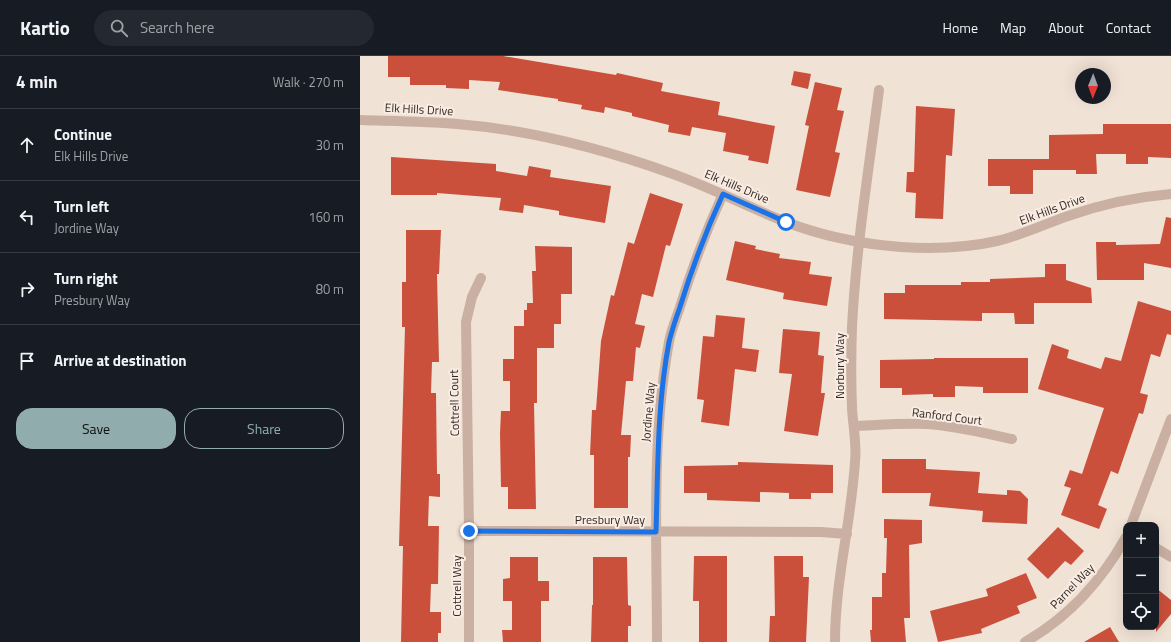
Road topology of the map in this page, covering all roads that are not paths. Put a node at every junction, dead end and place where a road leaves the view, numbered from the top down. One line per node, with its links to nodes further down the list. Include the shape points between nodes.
1 (879, 90): 5 (street, Norbury Way)
2 (360, 120): 3 (street, Elk Hills Drive, via 458,124 555,139 616,155 674,174)
3 (723, 194): 5 (street, Elk Hills Drive, via 811,231); 12 (street, Jordine Way, via 690,272 670,340 658,431)
4 (1171, 194): 5 (street, Elk Hills Drive, via 1108,204 995,241 929,248)
5 (860, 242): 8 (street, Norbury Way, via 852,325)
6 (481, 278): 11 (street, Cottrell Court, via 472,297 466,322)
7 (1171, 419): 10 (street)
8 (854, 426): 9 (street, Ranford Court, via 928,424); 13 (street, Norbury Way, via 856,460)
9 (1012, 438)
10 (1132, 522)
11 (469, 531): 12 (street, Presbury Way); 17 (street, Cottrell Way)
12 (656, 532): 13 (street, Presbury Way); 18 (street, Jordine Way)
13 (847, 534): 19 (street, Norbury Way, via 838,583)
14 (1123, 542): 20 (street, Parnel Way, via 1092,588 1058,619)
15 (1159, 550): 16 (street)
16 (1171, 557)
17 (469, 642)
18 (657, 642)
19 (834, 642)
20 (1025, 642)

